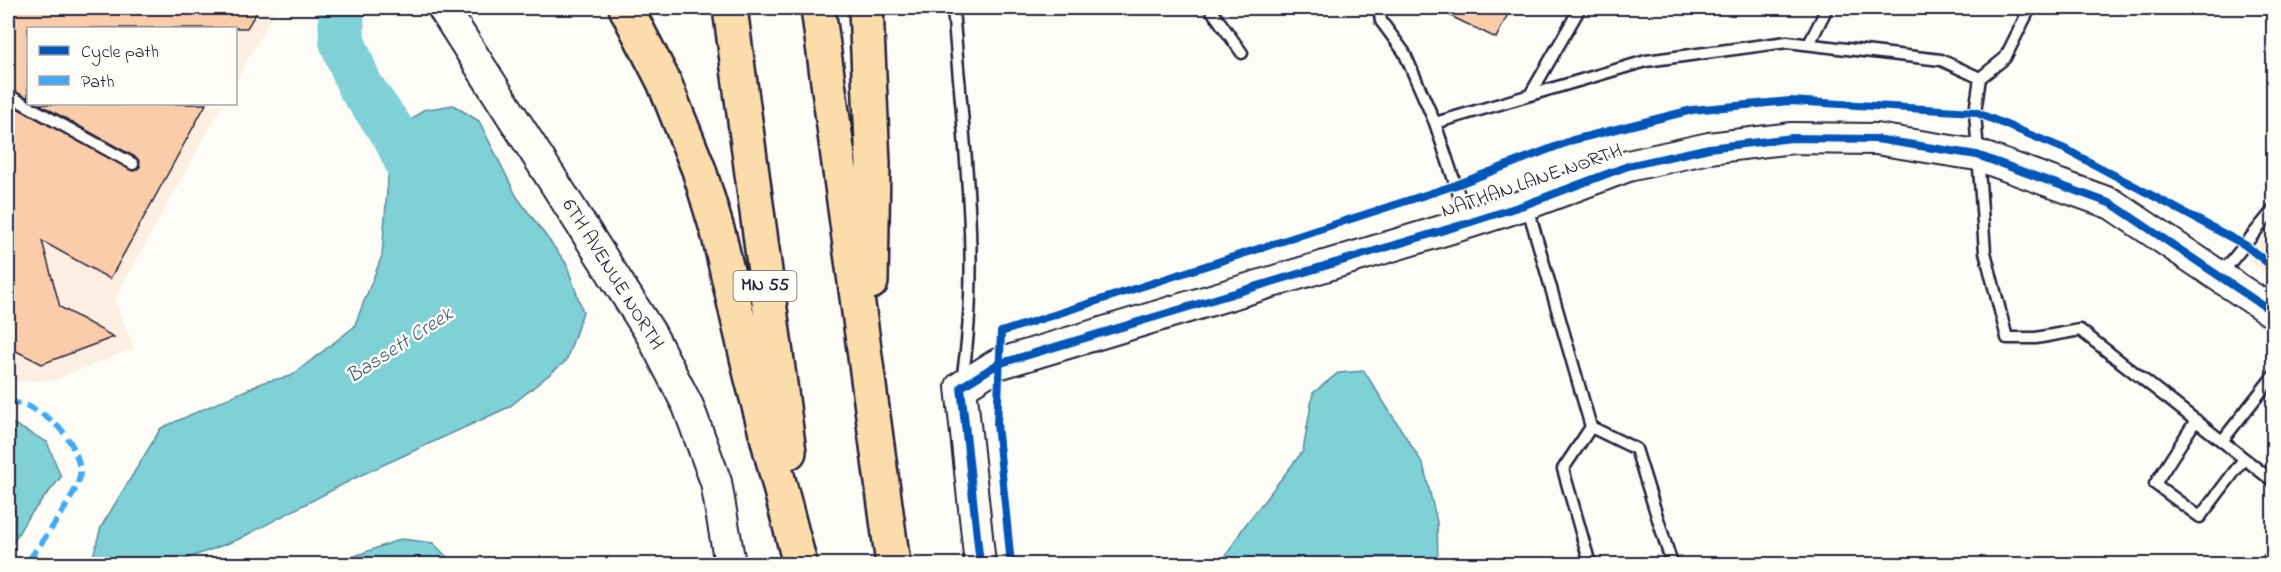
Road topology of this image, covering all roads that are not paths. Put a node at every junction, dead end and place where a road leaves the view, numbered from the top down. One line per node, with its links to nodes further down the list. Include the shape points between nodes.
1 (443, 8): 34 (street, 6TH AVENUE NORTH, via 651,334 683,396 716,482)
2 (626, 8): 35 (highway, via 664,82 703,181)
3 (730, 8): 36 (highway, MN 55, via 760,254)
4 (818, 8): 25 (highway)
5 (866, 8): 25 (highway, via 873,164)
6 (953, 8): 27 (lane, via 972,276 969,339)
7 (1209, 8): 13 (lane)
8 (1379, 8): 17 (lane, via 1381,21 1404,52)
9 (1580, 8): 16 (lane)
10 (1827, 8): 12 (lane)
11 (2030, 8): 14 (lane, via 2005,58)
12 (1809, 44): 14 (lane, via 1941,60); 16 (lane, via 1787,42 1646,61)
13 (1242, 53)
14 (1980, 78): 18 (lane)
15 (8, 95): 19 (lane)
16 (1530, 95): 17 (lane)
17 (1435, 123): 22 (lane)
18 (1977, 155): 20 (street, NATHAN LANE NORTH, via 1876,139 1792,138 1709,148 1628,166); 23 (street, NATHAN LANE NORTH, via 2112,204); 28 (lane, via 1985,252 2007,338 2036,338 2080,330)
19 (133, 164)
20 (1527, 204): 22 (street, NATHAN LANE NORTH); 29 (lane)
21 (2274, 209): 23 (lane)
22 (1468, 223): 27 (street, NATHAN LANE NORTH, via 998,364)
23 (2219, 276): 24 (street, NATHAN LANE NORTH)
24 (2274, 312)
25 (867, 370): 37 (highway)
26 (2274, 375): 30 (lane)
27 (961, 387): 38 (street)
28 (2196, 420): 30 (lane); 31 (lane, via 2155,484 2200,517)
29 (1591, 427): 39 (lane, via 1563,469); 40 (lane, via 1636,449)
30 (2222, 441): 31 (lane)
31 (2244, 459): 32 (lane)
32 (2274, 482)
33 (2274, 555): 41 (lane, via 2270,558)
34 (730, 564)
35 (800, 564)
36 (805, 564)
37 (893, 564)
38 (980, 564)
39 (1590, 564)
40 (1672, 564)
41 (2272, 564)

